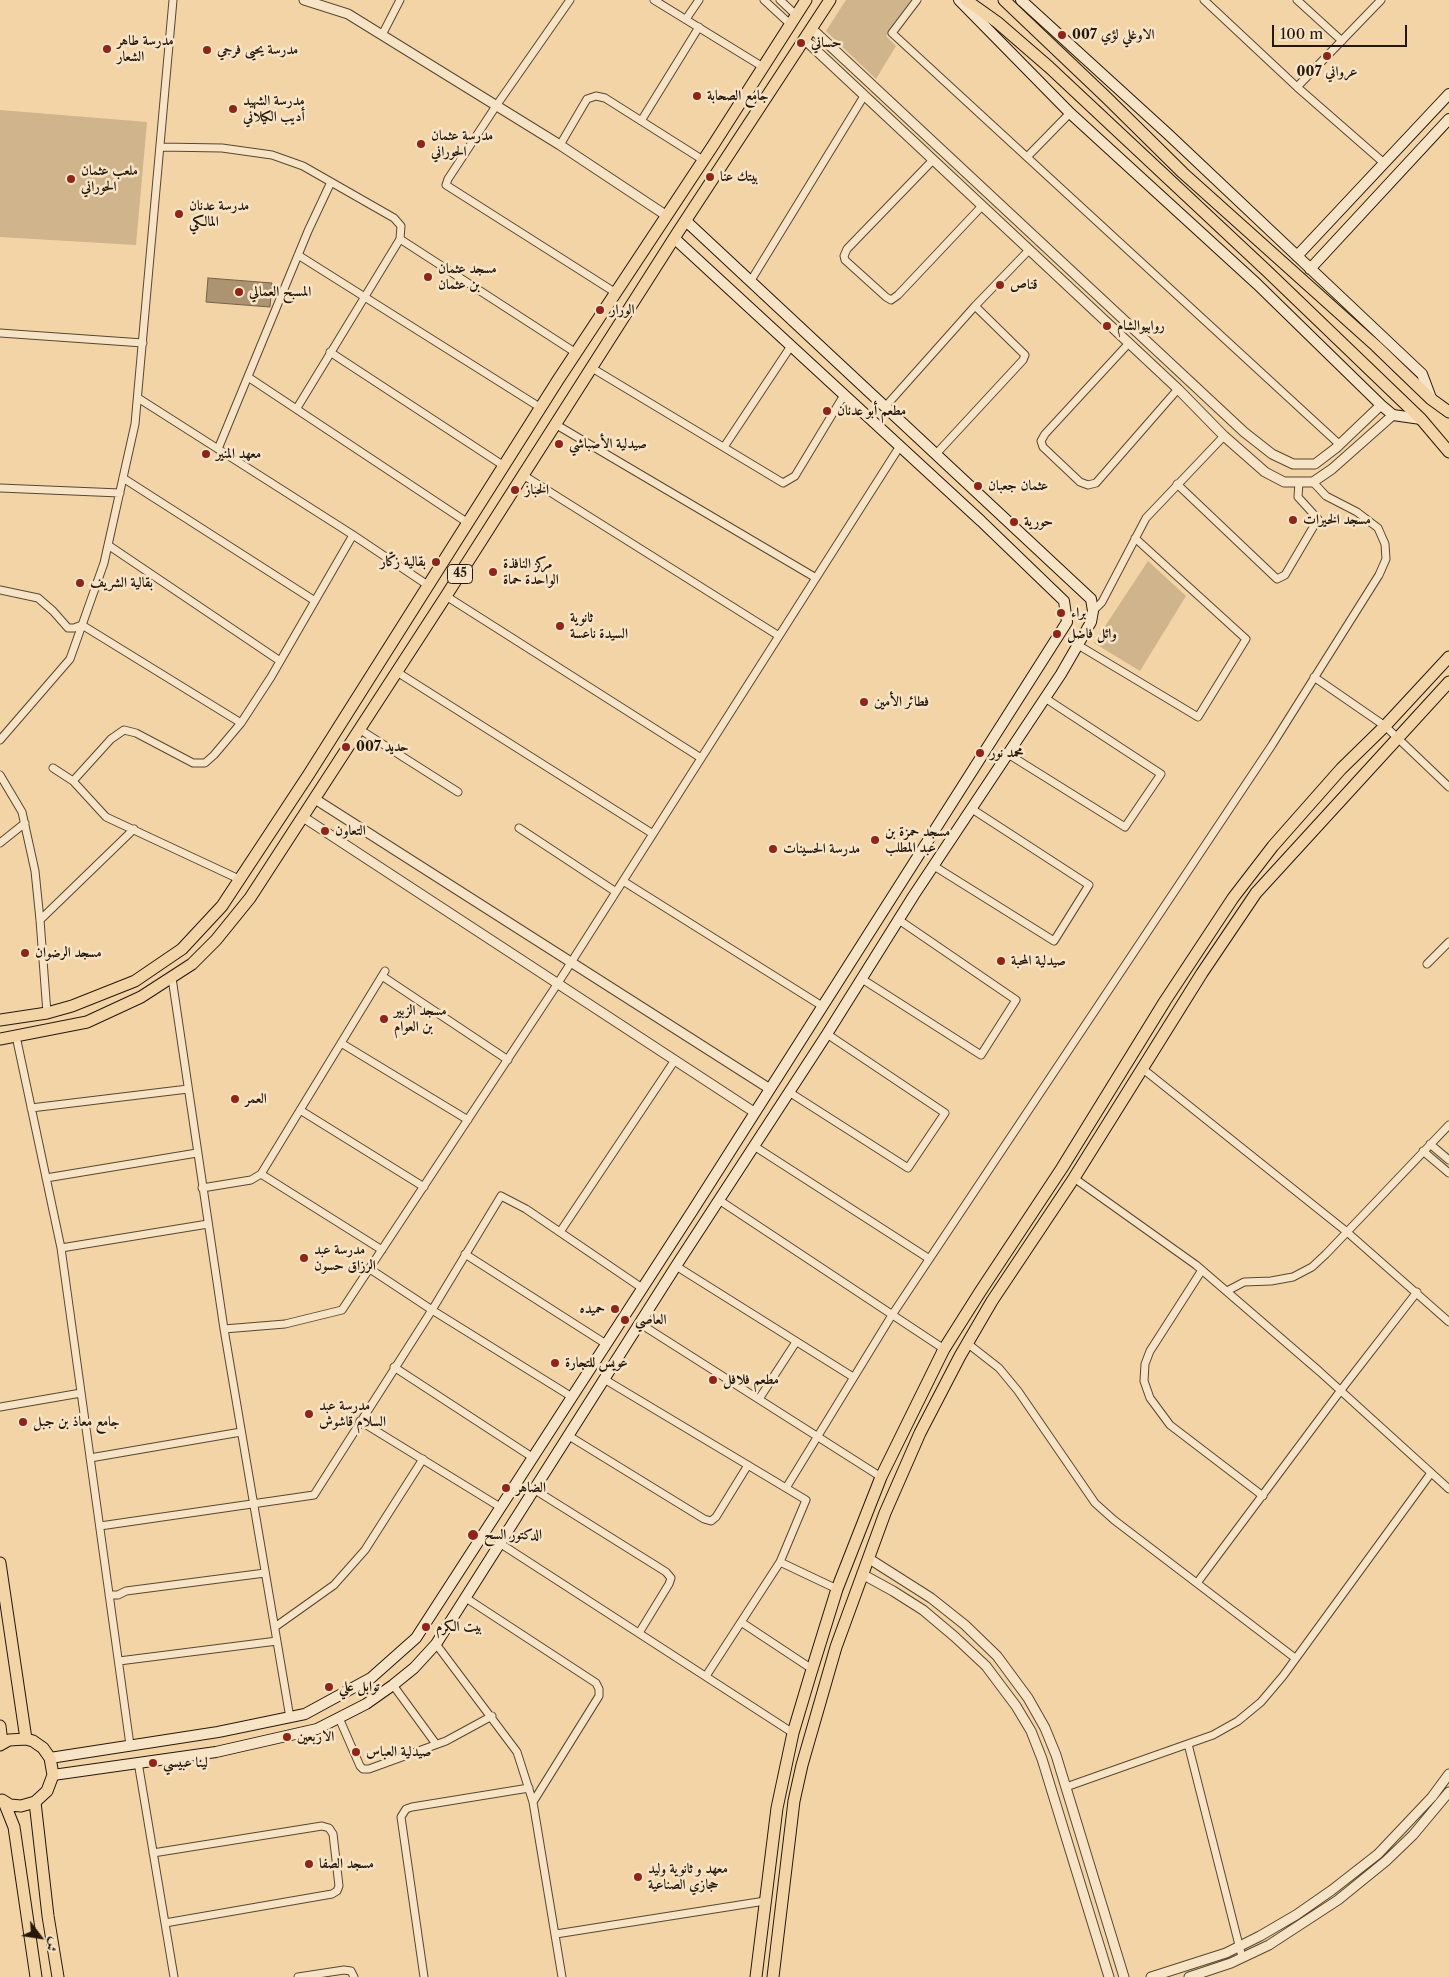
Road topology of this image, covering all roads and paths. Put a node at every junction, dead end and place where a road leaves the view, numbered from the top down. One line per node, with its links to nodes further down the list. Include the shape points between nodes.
1 (173, 0): 37 (street)
2 (304, 0): 23 (street, via 348,14)
3 (400, 0): 23 (street)
4 (570, 0): 30 (street)
5 (654, 0): 19 (street)
6 (699, 0): 19 (street)
7 (764, 0): 20 (street)
8 (780, 0): 20 (street)
9 (806, 0): 20 (main road, 45)
10 (830, 0): 22 (main road, 45)
11 (916, 0): 38 (street, via 892,33)
12 (959, 0): 31 (main road)
13 (966, 0): 76 (main road, via 998,22 1049,67)
14 (1004, 0): 69 (main road, via 1183,173)
15 (1021, 0): 51 (main road)
16 (1204, 0): 27 (street)
17 (1297, 0): 25 (street)
18 (1381, 0): 25 (street)
19 (686, 19): 21 (street)
20 (793, 20): 26 (main road, 45)
21 (699, 27): 26 (street); 33 (street)
22 (811, 28): 24 (main road, 45); 80 (street, via 1251,438 1272,454 1293,464 1315,464)
23 (382, 35): 30 (street)
24 (804, 39): 29 (street); 35 (main road, 45)
25 (1342, 40): 27 (street)
26 (763, 67): 34 (main road, 45)
27 (1298, 87): 41 (street)
28 (1449, 94): 41 (main road)
29 (864, 96): 40 (street); 54 (street)
30 (496, 106): 36 (street); 55 (street, via 446,185)
31 (1070, 113): 38 (street); 70 (main road, via 1257,284)
32 (1449, 119): 53 (main road)
33 (641, 121): 36 (street, via 605,98 596,96 587,100); 39 (street)
34 (722, 132): 35 (main road); 39 (main road, 45)
35 (738, 140): 45 (main road, 45)
36 (560, 145): 44 (street)
37 (160, 146): 42 (street, via 272,154 304,166); 59 (street)
38 (1027, 157): 80 (street)
39 (703, 160): 44 (main road, 45)
40 (933, 160): 43 (street); 43 (street, via 847,250 845,260 892,300)
41 (1384, 163): 51 (main road)
42 (332, 182): 46 (street, via 394,218 401,226); 50 (street)
43 (982, 206): 48 (street)
44 (667, 216): 49 (main road, 45)
45 (686, 221): 47 (main road, 45); 54 (main road)
46 (400, 238): 56 (street); 63 (street)
47 (674, 238): 52 (main road, 45); 61 (main road)
48 (1029, 250): 57 (street); 60 (street)
49 (644, 251): 52 (main road); 55 (main road, 45)
50 (298, 255): 56 (street); 65 (street)
51 (1297, 256): 53 (main road)
52 (660, 260): 64 (main road, 45)
53 (1310, 268): 69 (main road, via 1422,374)
54 (750, 282): 71 (main road)
55 (616, 293): 63 (main road, 45)
56 (364, 296): 62 (street); 73 (street)
57 (975, 306): 71 (street); 86 (street, via 1025,355)
58 (0, 333): 59 (street)
59 (143, 343): 68 (street)
60 (1129, 343): 66 (street); 66 (street, via 1041,441 1043,447 1080,482 1096,483)
61 (791, 346): 67 (main road); 82 (street)
62 (330, 352): 72 (street); 87 (street)
63 (576, 353): 73 (main road, 45)
64 (592, 368): 77 (main road, 45); 82 (street)
65 (248, 377): 72 (street); 83 (street)
66 (1178, 389): 78 (street)
67 (844, 395): 81 (main road); 82 (street, via 795,476 783,483)
68 (138, 398): 83 (street); 89 (street, via 136,424)
69 (1431, 399): 74 (main road)
70 (1381, 405): 75 (main road); 80 (street)
71 (886, 407): 86 (main road)
72 (297, 408): 95 (street)
73 (541, 408): 79 (main road, 45)
74 (1449, 412)
75 (1393, 415): 76 (main road); 91 (street)
76 (1421, 419): 85 (main road)
77 (555, 424): 84 (main road, 45); 99 (street)
78 (1224, 436): 90 (street, via 1264,472 1284,482); 92 (street)
79 (520, 442): 84 (main road); 87 (main road, 45)
80 (1339, 444)
81 (900, 446): 99 (street); 150 (main road, via 1064,601 1067,622)
82 (724, 447)
83 (218, 449): 96 (street)
84 (538, 451): 88 (main road, 45)
85 (1449, 452)
86 (936, 454): 104 (main road, via 1090,599)
87 (504, 466): 95 (main road, 45)
88 (523, 476): 102 (main road, 45); 106 (street)
89 (123, 478): 94 (street); 103 (street)
90 (1299, 482): 91 (street); 92 (street, via 1298,496 1318,518 1285,575 1277,579)
91 (1313, 482): 111 (street, via 1326,496 1357,512 1378,528 1385,544 1386,559)
92 (1177, 484): 97 (street, via 1146,518)
93 (0, 488): 94 (street)
94 (120, 493): 98 (street)
95 (468, 523): 100 (main road, 45)
96 (353, 535): 100 (street); 103 (street)
97 (1135, 538): 104 (street, via 1102,602); 107 (street, via 1246,639 1198,717)
98 (108, 545): 105 (street); 109 (street)
99 (816, 578): 106 (street)
100 (429, 586): 122 (main road, 45)
101 (0, 590): 105 (street, via 38,598 68,628)
102 (446, 596): 110 (main road, 45); 120 (street)
103 (316, 601): 109 (street)
104 (1093, 611): 107 (main road, via 1091,622)
105 (82, 625): 114 (street); 118 (street, via 70,659)
106 (779, 636): 120 (street)
107 (1078, 645): 113 (main road)
108 (1449, 657): 115 (main road)
109 (280, 661): 114 (street)
110 (397, 672): 116 (main road, 45); 136 (street)
111 (1314, 677): 115 (street); 186 (street, via 1272,745)
112 (1449, 682): 117 (main road)
113 (1045, 698): 119 (main road); 119 (street, via 1161,774 1125,827)
114 (241, 723): 124 (street, via 205,763 193,763 124,730 111,739)
115 (1385, 726): 117 (street); 201 (main road, via 1341,769 1233,898)
116 (359, 729): 125 (main road, 45); 127 (street)
117 (1398, 738): 126 (street); 159 (main road, via 1256,894 1216,951)
118 (0, 740)
119 (1008, 754): 129 (main road)
120 (701, 758): 136 (street)
121 (53, 768): 124 (street)
122 (309, 774): 125 (main road); 131 (main road, 45)
123 (0, 775): 132 (street, via 22,812)
124 (73, 781): 135 (street, via 106,817)
125 (325, 783): 128 (main road, 45)
126 (1449, 787)
127 (458, 792)
128 (315, 799): 130 (main road, 45); 145 (street)
129 (972, 809): 138 (main road); 138 (street, via 1089,885 1054,941)
130 (303, 817): 133 (main road, 45); 149 (street)
131 (280, 818): 133 (main road); 139 (main road, 45)
132 (25, 824): 137 (street); 142 (street, via 35,871)
133 (296, 828): 147 (main road, 45, via 250,898 216,940)
134 (520, 828): 141 (street)
135 (134, 829): 139 (street); 142 (street)
136 (653, 834): 140 (street)
137 (0, 843)
138 (934, 866): 143 (main road)
139 (241, 880): 151 (main road, 45, via 182,949 135,981)
140 (623, 881): 141 (street); 150 (street)
141 (616, 892): 145 (street)
142 (40, 920): 151 (street)
143 (898, 920): 148 (main road); 148 (street, via 1016,1000 980,1055)
144 (1449, 942): 146 (street)
145 (571, 962): 149 (street); 160 (street)
146 (1427, 964)
147 (172, 978): 154 (main road, 45, via 87,1022); 161 (street)
148 (862, 979): 153 (main road)
149 (558, 983): 157 (street); 158 (street)
150 (822, 1006): 160 (main road)
151 (47, 1013): 152 (main road, 45)
152 (0, 1020)
153 (827, 1034): 162 (main road); 162 (street, via 945,1113 908,1168)
154 (16, 1036): 155 (main road, 45); 163 (street)
155 (0, 1039)
156 (341, 1043): 157 (street, via 383,973); 164 (street); 166 (street)
157 (508, 1060): 166 (street)
158 (675, 1060): 165 (street); 181 (street)
159 (1143, 1069): 176 (main road); 182 (street)
160 (770, 1088): 165 (main road)
161 (188, 1089): 163 (street); 171 (street)
162 (789, 1092): 169 (main road)
163 (31, 1108): 175 (street)
164 (300, 1110): 174 (street); 177 (street)
165 (754, 1112): 190 (main road)
166 (468, 1120): 177 (street)
167 (1449, 1125): 168 (street)
168 (1430, 1144): 170 (street); 172 (street)
169 (754, 1146): 179 (main road); 186 (street)
170 (1423, 1151): 173 (street); 182 (street)
171 (197, 1153): 175 (street); 178 (street)
172 (1449, 1160)
173 (1449, 1173)
174 (261, 1174): 178 (street, via 251,1180); 184 (street)
175 (46, 1178): 183 (street)
176 (1074, 1178): 189 (street); 199 (main road)
177 (424, 1186): 184 (street)
178 (202, 1188): 180 (street)
179 (719, 1200): 187 (main road); 194 (street)
180 (208, 1224): 183 (street); 197 (street)
181 (560, 1232): 185 (street, via 501,1196); 190 (street)
182 (1347, 1232): 191 (street, via 1301,1273 1282,1279 1244,1282); 192 (street)
183 (61, 1248): 206 (street)
184 (382, 1250): 188 (street)
185 (465, 1254): 193 (street); 200 (street)
186 (928, 1258): 194 (street)
187 (676, 1266): 196 (main road); 198 (street)
188 (370, 1269): 193 (street); 197 (street, via 342,1310 285,1324)
189 (1202, 1270): 191 (street); 223 (street, via 1150,1351 1144,1382 1150,1398 1170,1425)
190 (642, 1288): 200 (main road)
191 (1227, 1291): 205 (street)
192 (1417, 1292): 195 (street); 205 (street)
193 (432, 1310): 202 (street); 207 (street)
194 (892, 1315): 201 (street); 203 (street)
195 (1449, 1322)
196 (639, 1323): 204 (main road); 208 (street)
197 (224, 1329): 211 (street)
198 (796, 1342): 203 (street); 208 (street)
199 (967, 1343): 228 (main road, via 920,1433); 233 (street, via 999,1368 1018,1390 1095,1503)
200 (606, 1344): 207 (main road)
201 (944, 1349): 219 (main road)
202 (394, 1367): 210 (street); 214 (street)
203 (854, 1377): 213 (street)
204 (604, 1379): 212 (main road); 217 (street)
205 (1341, 1390): 218 (street); 223 (street)
206 (81, 1393): 209 (street); 215 (street)
207 (572, 1397): 214 (main road)
208 (759, 1399): 213 (street)
209 (0, 1407)
210 (360, 1421): 216 (street); 224 (street, via 314,1495)
211 (241, 1432): 215 (street); 224 (street)
212 (569, 1436): 217 (street, via 711,1521); 222 (main road)
213 (818, 1436): 219 (street); 220 (street)
214 (532, 1457): 225 (main road)
215 (90, 1458): 226 (street)
216 (423, 1459): 225 (street); 238 (street, via 365,1550 334,1585)
217 (748, 1465): 220 (street)
218 (1431, 1473): 221 (street); 242 (street)
219 (881, 1477): 234 (main road)
220 (786, 1488): 229 (street, via 806,1500)
221 (1449, 1488)
222 (535, 1490): 227 (main road); 239 (street, via 671,1578)
223 (1263, 1496): 233 (street)
224 (253, 1503): 226 (street); 231 (street)
225 (500, 1507): 248 (main road, via 416,1638 371,1678 305,1714)
226 (100, 1526): 235 (street)
227 (501, 1544): 236 (main road); 239 (street)
228 (868, 1558): 232 (main road); 261 (street, via 932,1598 997,1656 1045,1728)
229 (780, 1562): 234 (street); 237 (street)
230 (0, 1563): 252 (main road)
231 (265, 1573): 235 (street); 238 (street)
232 (862, 1574): 281 (main road, via 836,1647 794,1801); 282 (street, via 922,1610 955,1637 986,1666 1016,1706 1042,1758)
233 (1197, 1583): 242 (street)
234 (838, 1590): 244 (main road)
235 (109, 1595): 243 (street)
236 (466, 1598): 241 (main road); 266 (street, via 596,1683 599,1689 599,1696)
237 (741, 1622): 244 (street); 245 (street)
238 (275, 1627): 240 (street)
239 (639, 1633): 245 (street)
240 (277, 1641): 243 (street); 248 (street)
241 (436, 1644): 246 (main road); 247 (street)
242 (1295, 1658): 255 (street, via 1261,1702 1238,1721)
243 (119, 1661): 256 (street)
244 (812, 1669): 251 (main road)
245 (706, 1676): 251 (street)
246 (393, 1685): 249 (main road); 254 (street)
247 (492, 1716): 254 (street); 262 (street, via 517,1752)
248 (290, 1718): 256 (main road)
249 (339, 1718): 254 (street, via 363,1769); 258 (main road, via 317,1729 216,1752)
250 (0, 1726): 253 (main road)
251 (794, 1733): 268 (main road, via 777,1808)
252 (26, 1739): 253 (main road); 257 (main road, via 43,1748)
253 (1, 1744)
254 (436, 1744)
255 (1188, 1744): 261 (street); 271 (street)
256 (130, 1745): 257 (main road)
257 (50, 1758): 260 (main road)
258 (138, 1762): 260 (main road); 267 (street)
259 (1449, 1774): 271 (street, via 1421,1810 1378,1854 1296,1915)
260 (53, 1775): 265 (main road, via 47,1791)
261 (1066, 1787): 283 (street)
262 (529, 1788): 266 (street); 278 (street, via 406,1809 402,1817)
263 (1449, 1792): 272 (street, via 1413,1835 1338,1900 1269,1944)
264 (2, 1801): 265 (main road, via 21,1806); 273 (main road, via 14,1827)
265 (34, 1802): 274 (main road)
266 (533, 1802): 270 (street)
267 (153, 1853): 269 (street); 269 (street, via 322,1826 333,1834 339,1886 332,1894)
268 (765, 1901): 270 (street); 280 (main road)
269 (165, 1923): 275 (street)
270 (556, 1934): 279 (street)
271 (1239, 1946): 272 (street); 284 (street)
272 (1242, 1957): 285 (street)
273 (36, 1977)
274 (58, 1977)
275 (174, 1977)
276 (298, 1977): 277 (street, via 344,1970 351,1971)
277 (354, 1977)
278 (424, 1977)
279 (562, 1977)
280 (756, 1977)
281 (773, 1977)
282 (1109, 1977)
283 (1124, 1977)
284 (1151, 1977)
285 (1189, 1977)

